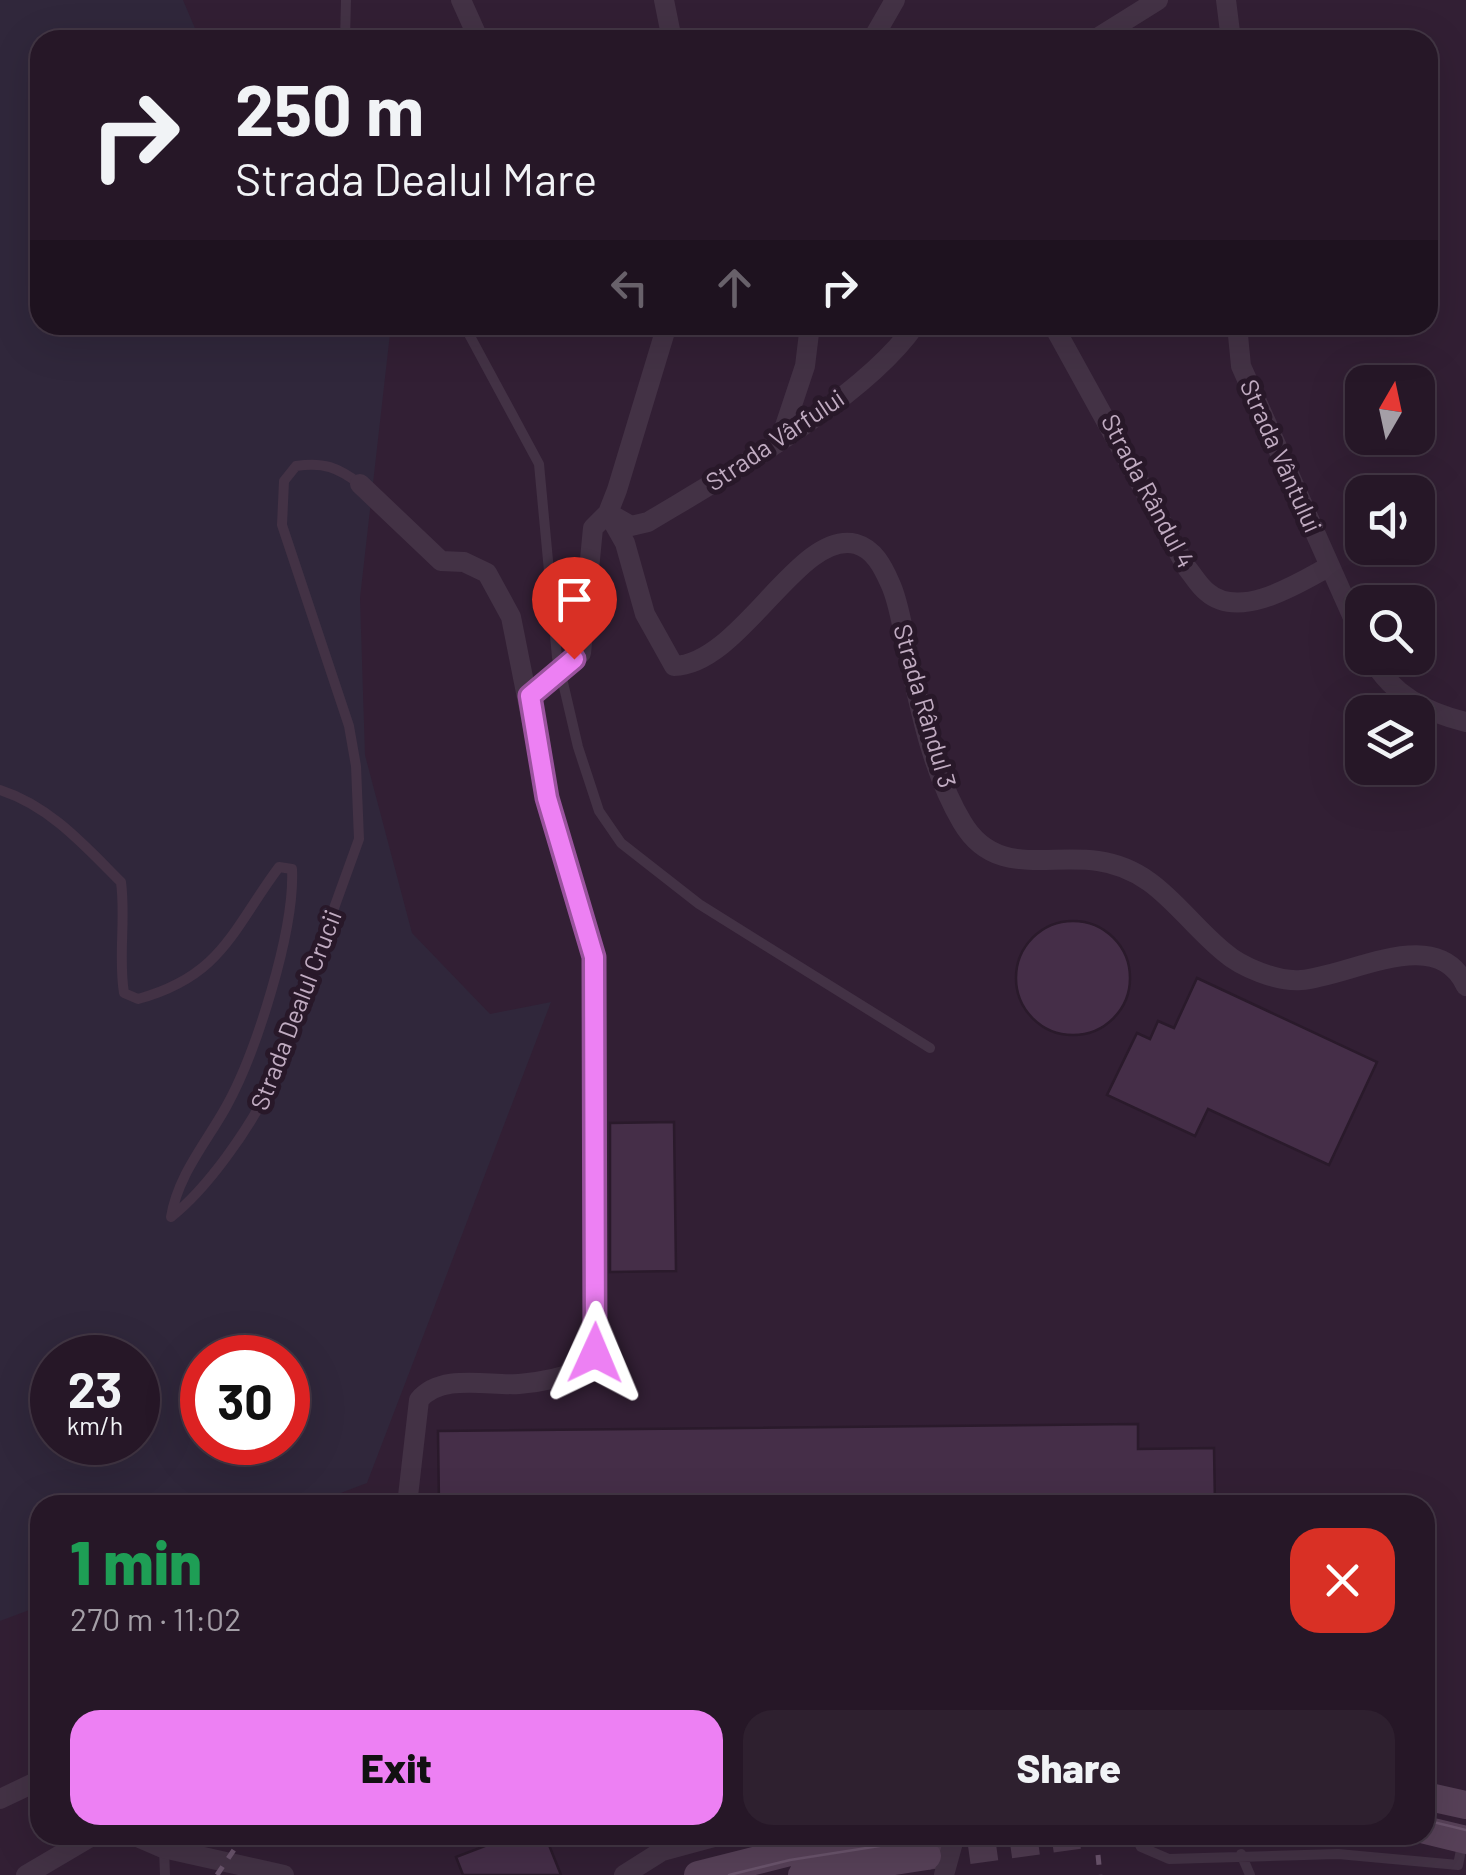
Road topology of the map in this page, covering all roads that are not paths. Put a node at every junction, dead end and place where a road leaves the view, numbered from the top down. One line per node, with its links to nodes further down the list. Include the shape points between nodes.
1 (346, 0): 7 (lane)
2 (461, 0): 8 (street)
3 (664, 0): 9 (street)
4 (895, 0): 10 (street)
5 (1158, 0): 11 (street)
6 (1226, 0): 12 (street)
7 (345, 30)
8 (474, 30)
9 (670, 30)
10 (878, 30)
11 (1110, 30)
12 (1230, 30)
13 (469, 335): 29 (lane, via 539,464 557,658 598,811 621,843 699,904)
14 (664, 335): 21 (street)
15 (809, 335): 19 (street)
16 (911, 335): 19 (street, Strada Vârfului, via 862,381)
17 (1059, 335): 22 (street, Strada Rândul 4, via 1187,568 1208,594 1228,602 1256,600)
18 (1238, 335): 22 (street, Strada Vântului, via 1241,366)
19 (781, 438): 21 (street, Strada Vârfului, via 648,522 632,526)
20 (360, 484): 25 (street, Strada Dealul Crucii, via 441,561 487,573); 27 (lane, Strada Dealul Crucii, via 338,467 296,466 284,480 282,524 349,726 359,839 270,1088 195,1199 171,1217 174,1197 228,1105 249,1051 284,937 292,869 280,866 240,928 197,976 138,999 124,992 121,882 67,828)
21 (608, 513): 25 (street, via 593,528 586,565 586,634 574,659); 28 (street, Strada Rândul 3, via 625,543 645,614 674,666 711,652 826,547 856,544 878,558 962,823 1009,861 1100,861 1137,872 1164,890 1226,954 1257,970 1298,980 1412,955 1440,958)
22 (1330, 566): 23 (street, Strada Vântului)
23 (1345, 600)
24 (1383, 675): 26 (street, via 1408,700)
25 (537, 689): 30 (street, Strada Dealul Crucii, via 547,798 594,957 595,1353 590,1368 569,1376 440,1384 426,1391 419,1400)
26 (1466, 722)
27 (0, 790)
28 (1466, 986)
29 (930, 1048)
30 (408, 1495)
31 (30, 1785): 33 (street)
32 (1435, 1792): 34 (main road)
33 (0, 1799)
34 (1466, 1804)
35 (1435, 1837): 43 (main road)
36 (77, 1845): 45 (street)
37 (157, 1845): 41 (street)
38 (682, 1845): 48 (street)
39 (833, 1845): 49 (main road)
40 (1140, 1845): 42 (lane, via 1169,1859)
41 (164, 1848): 46 (lane); 47 (street)
42 (1241, 1854): 43 (lane); 51 (lane)
43 (1461, 1855)
44 (935, 1865): 50 (main road)
45 (26, 1875)
46 (166, 1875)
47 (284, 1875)
48 (624, 1875)
49 (698, 1875)
50 (802, 1875)
51 (1250, 1875)

